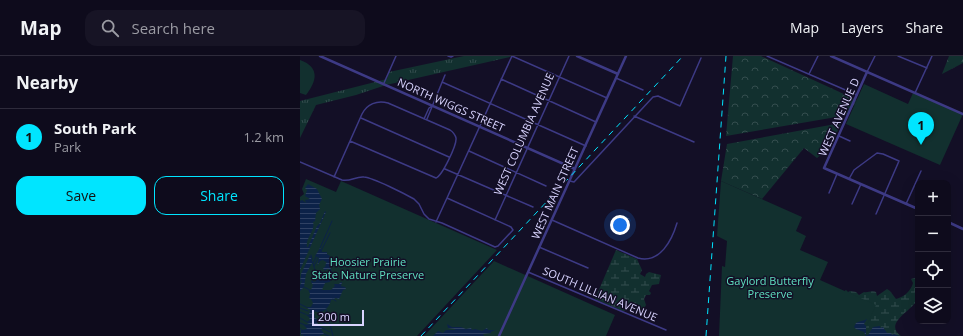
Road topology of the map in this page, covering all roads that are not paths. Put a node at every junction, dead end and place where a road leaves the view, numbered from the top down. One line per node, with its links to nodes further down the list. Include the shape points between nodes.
1 (320, 56): 25 (street, NORTH WIGGS STREET)
2 (396, 56): 25 (street)
3 (448, 56): 4 (street)
4 (453, 56)
5 (512, 56): 21 (street); 23 (street)
6 (569, 56): 21 (street, WEST COLUMBIA AVENUE)
7 (577, 56): 18 (street)
8 (626, 56): 18 (street, WEST MAIN STREET)
9 (767, 56): 20 (street)
10 (818, 56): 20 (street)
11 (831, 56): 17 (street)
12 (875, 56): 17 (street)
13 (898, 56): 16 (street)
14 (932, 56): 16 (street)
15 (701, 58): 34 (street, via 680,106 655,96)
16 (926, 68): 27 (street)
17 (868, 72): 27 (street); 28 (street, WEST AVENUE D)
18 (618, 74): 22 (street, WEST MAIN STREET)
19 (445, 75): 24 (street)
20 (809, 75): 28 (street)
21 (559, 77): 29 (street); 30 (street, WEST COLUMBIA AVENUE)
22 (616, 78): 26 (street); 29 (street, WEST MAIN STREET)
23 (501, 79): 30 (street); 31 (street)
24 (442, 82): 31 (street); 32 (street)
25 (384, 84): 32 (street, NORTH WIGGS STREET)
26 (642, 90)
27 (916, 93): 33 (street)
28 (857, 95): 40 (street, WEST AVENUE D)
29 (607, 98): 37 (street, WEST MAIN STREET)
30 (549, 101): 37 (street); 38 (street, WEST COLUMBIA AVENUE)
31 (490, 103): 38 (street); 39 (street)
32 (432, 106): 36 (street); 39 (street, NORTH WIGGS STREET)
33 (963, 114)
34 (634, 116): 43 (street); 57 (street, via 574,182)
35 (360, 118): 36 (street, via 368,106 381,102); 42 (street); 47 (street)
36 (425, 119): 47 (street, via 450,130 455,135 456,142)
37 (596, 122): 44 (street, WEST MAIN STREET)
38 (538, 124): 44 (street); 45 (street, WEST COLUMBIA AVENUE)
39 (479, 127): 45 (street, NORTH WIGGS STREET); 46 (street)
40 (839, 136): 41 (street); 53 (street, WEST AVENUE D, via 824,168)
41 (850, 140)
42 (350, 141): 49 (street, via 437,178); 55 (street)
43 (694, 142)
44 (586, 146): 50 (street, WEST MAIN STREET)
45 (527, 148): 50 (street, NORTH WIGGS STREET); 52 (street, WEST COLUMBIA AVENUE)
46 (468, 151): 52 (street); 54 (street)
47 (449, 157): 49 (street)
48 (300, 162): 55 (street)
49 (444, 169): 54 (street)
50 (575, 170): 57 (street, WEST MAIN STREET)
51 (921, 171): 65 (street)
52 (516, 172): 59 (street); 62 (street, WEST COLUMBIA AVENUE)
53 (838, 174): 56 (street); 60 (street)
54 (458, 175): 62 (street); 63 (street)
55 (334, 177): 71 (street, via 345,181 360,177 369,178 413,198 425,216)
56 (849, 179): 58 (street); 61 (street, via 854,170 877,153 883,154 898,161)
57 (570, 181): 70 (street, WEST MAIN STREET)
58 (861, 184): 61 (street); 64 (street)
59 (546, 186)
60 (829, 193)
61 (884, 194): 65 (street); 68 (street)
62 (506, 196): 66 (street); 69 (street, WEST COLUMBIA AVENUE)
63 (447, 198): 69 (street); 71 (street)
64 (852, 204)
65 (906, 204): 67 (street)
66 (533, 207)
67 (915, 208)
68 (876, 214)
69 (495, 220): 71 (street, via 513,229 496,247)
70 (552, 220): 72 (street, via 645,259 654,257 664,249); 75 (street, WEST MAIN STREET)
71 (436, 222)
72 (677, 223)
73 (951, 223): 74 (street)
74 (963, 229)
75 (539, 247): 76 (street); 77 (street, WEST MAIN STREET)
76 (588, 268)
77 (528, 272): 78 (street, SOUTH LILLIAN AVENUE); 79 (street, WEST MAIN STREET)
78 (666, 330)
79 (499, 336)

